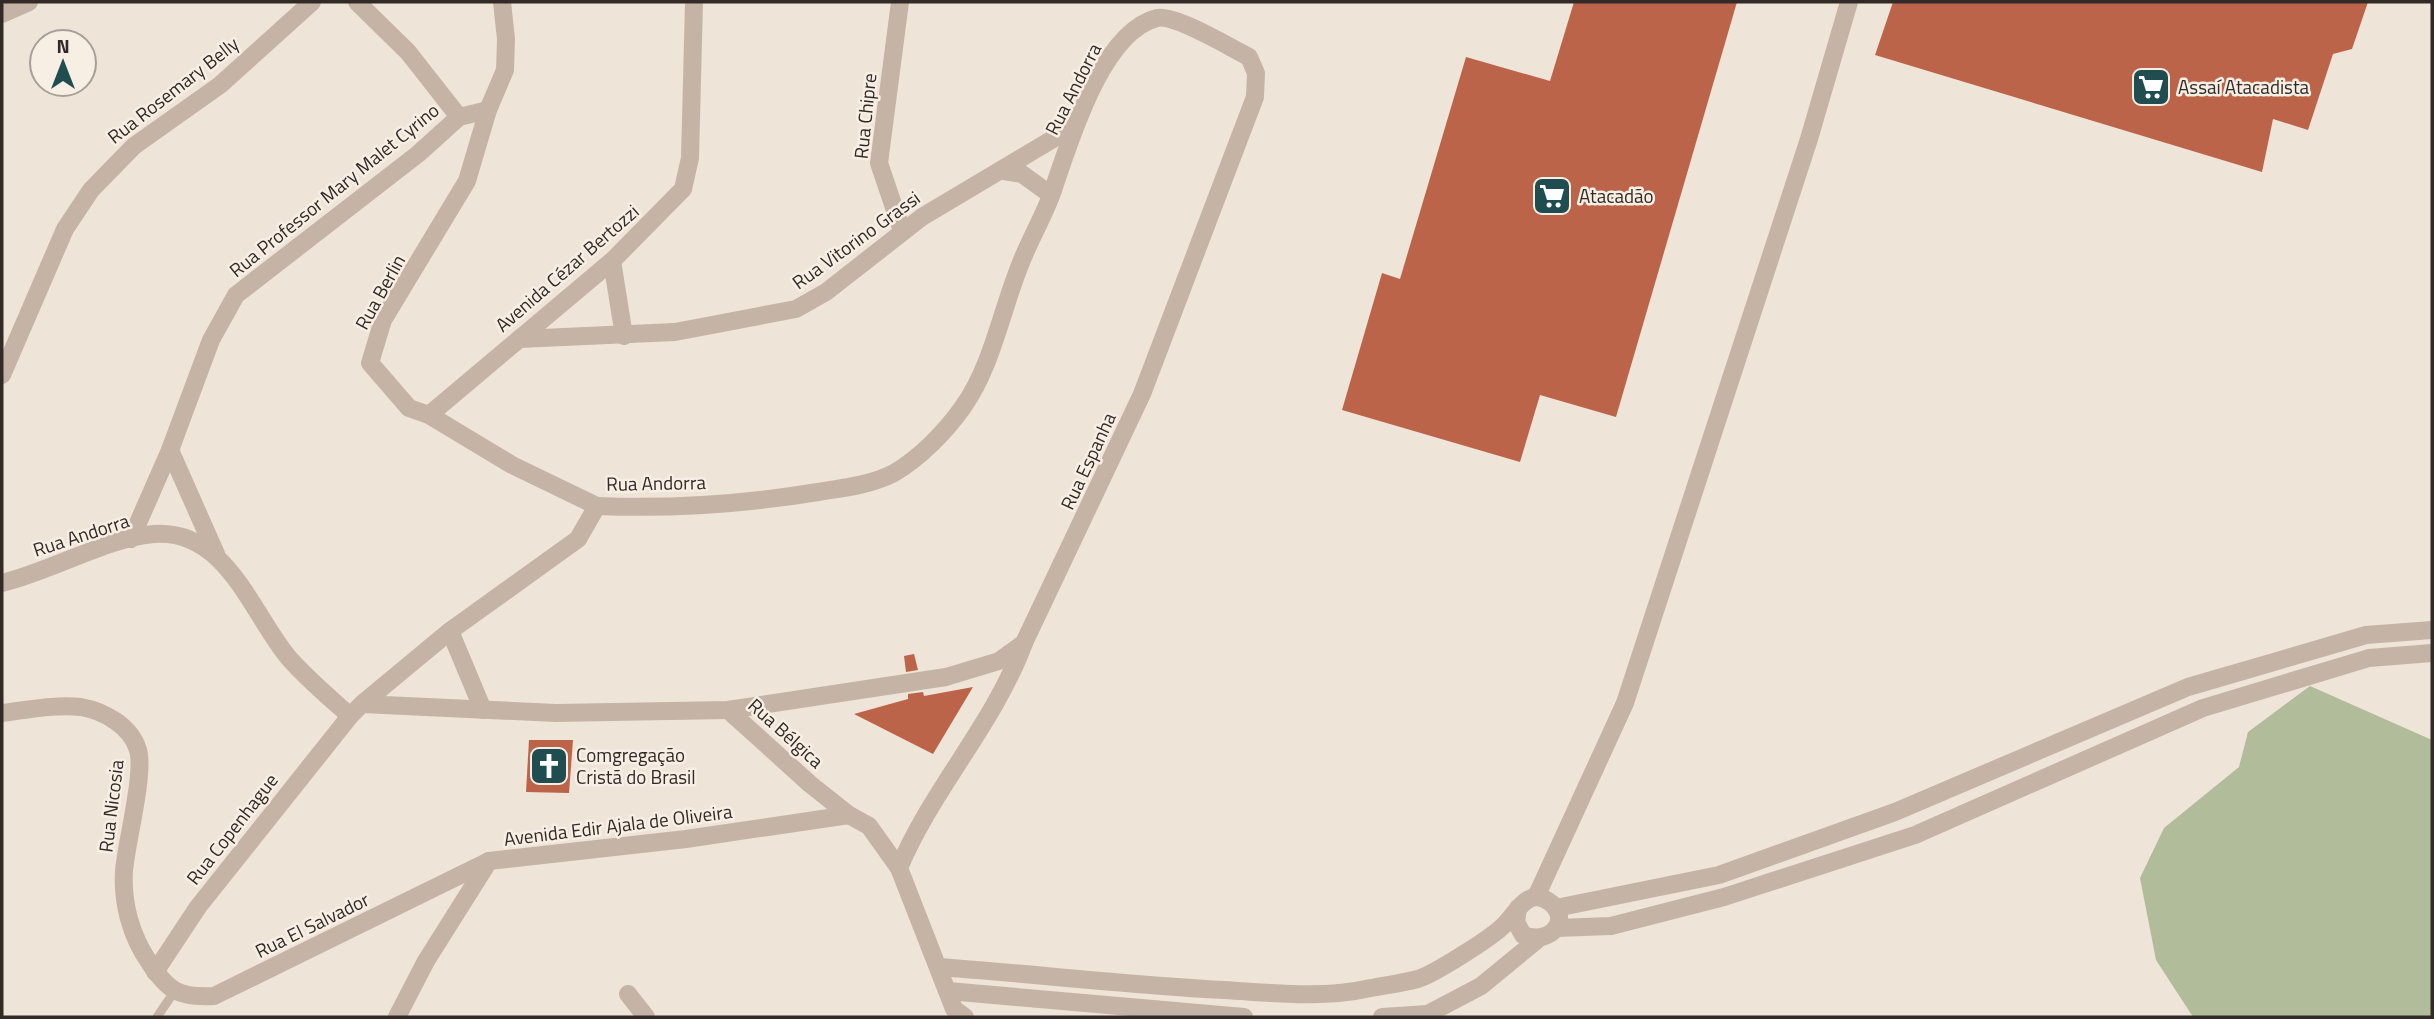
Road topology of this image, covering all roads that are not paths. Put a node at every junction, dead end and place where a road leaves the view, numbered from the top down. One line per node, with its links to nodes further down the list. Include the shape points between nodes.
1 (29, 2): 8 (street)
2 (313, 2): 19 (street, Rua Rosemary Belly, via 220,85 134,146 91,190 65,229)
3 (357, 2): 11 (street, via 408,52)
4 (502, 2): 10 (street, via 505,70)
5 (694, 2): 16 (street, Avenida Cézar Bertozzi, via 690,158 683,189)
6 (900, 2): 15 (street, Rua Chipre, via 879,163)
7 (1849, 2): 37 (street, via 1809,139 1625,703)
8 (2, 14)
9 (1199, 32): 12 (street, Rua Andorra, via 1160,17 1135,27 1115,49); 28 (street, Rua Espanha, via 1249,57 1256,74 1255,97 1142,394)
10 (488, 110): 11 (street); 20 (street, Rua Berlin, via 467,181 383,320 370,355 370,363 409,408)
11 (459, 117): 21 (street, Rua Professor Mary Malet Cyrino, via 236,295 211,340)
12 (1073, 127): 13 (street, Rua Vitorino Grassi); 14 (street, Rua Andorra)
13 (1004, 170): 14 (street, via 1022,174); 15 (street, Rua Vitorino Grassi)
14 (1051, 195): 22 (street, Rua Andorra, via 1020,265 985,365 964,406 938,436 895,472 860,486 766,501)
15 (902, 230): 17 (street, Rua Vitorino Grassi, via 826,292 796,309 686,331)
16 (612, 261): 17 (street); 18 (street, Avenida Cézar Bertozzi)
17 (624, 336): 18 (street, Rua Vitorino Grassi)
18 (519, 339): 20 (street, Avenida Cézar Bertozzi)
19 (2, 375)
20 (429, 415): 22 (street, Rua Berlin, via 512,465)
21 (170, 450): 23 (street, Rua Professor Mary Malet Cyrino); 24 (street)
22 (597, 506): 26 (street, Rua Andorra, via 578,539)
23 (131, 539): 24 (street, Rua Andorra, via 155,534 182,537); 25 (street, Rua Andorra)
24 (216, 554): 30 (street, Rua Andorra, via 287,656)
25 (2, 583)
26 (450, 631): 30 (street, Rua Andorra); 31 (street)
27 (2432, 631): 39 (street, via 2366,635 2188,687 1895,812 1719,875)
28 (1024, 643): 32 (street, via 999,661 946,677); 36 (street, via 1011,677 912,837)
29 (2432, 653): 40 (street, via 2369,658 2203,708 1915,835 1724,897 1611,926)
30 (356, 710): 31 (street, Rua Bélgica); 43 (street, Rua Copenhague, via 198,907)
31 (483, 710): 32 (street, Rua Bélgica)
32 (728, 710): 34 (street, Rua Bélgica)
33 (2, 713): 43 (street, Rua Nicosia, via 80,707 108,714 139,750 124,872 125,908 138,947)
34 (849, 815): 35 (street, Avenida Edir Ajala de Oliveira); 36 (street, Rua Bélgica, via 869,826)
35 (489, 861): 45 (street, Rua El Salvador, via 214,996 191,998); 50 (street, Avenida Edir Ajala de Oliveira)
36 (899, 868): 42 (street, Rua Bélgica)
37 (1536, 897): 38 (street); 39 (street)
38 (1518, 908): 41 (street, via 1516,922 1523,935); 42 (street, via 1503,927 1421,978 1335,996 1129,985)
39 (1556, 908): 40 (street)
40 (1556, 928): 41 (street)
41 (1537, 940): 48 (street, via 1481,986)
42 (939, 967): 44 (street, Rua Bélgica)
43 (155, 972): 45 (street)
44 (948, 991): 47 (street, Rua Bélgica); 52 (street)
45 (174, 992): 49 (lane)
46 (628, 994): 51 (street)
47 (959, 1015)
48 (1426, 1016): 53 (street)
49 (157, 1017)
50 (397, 1017)
51 (646, 1017)
52 (1244, 1017)
53 (1382, 1017)

